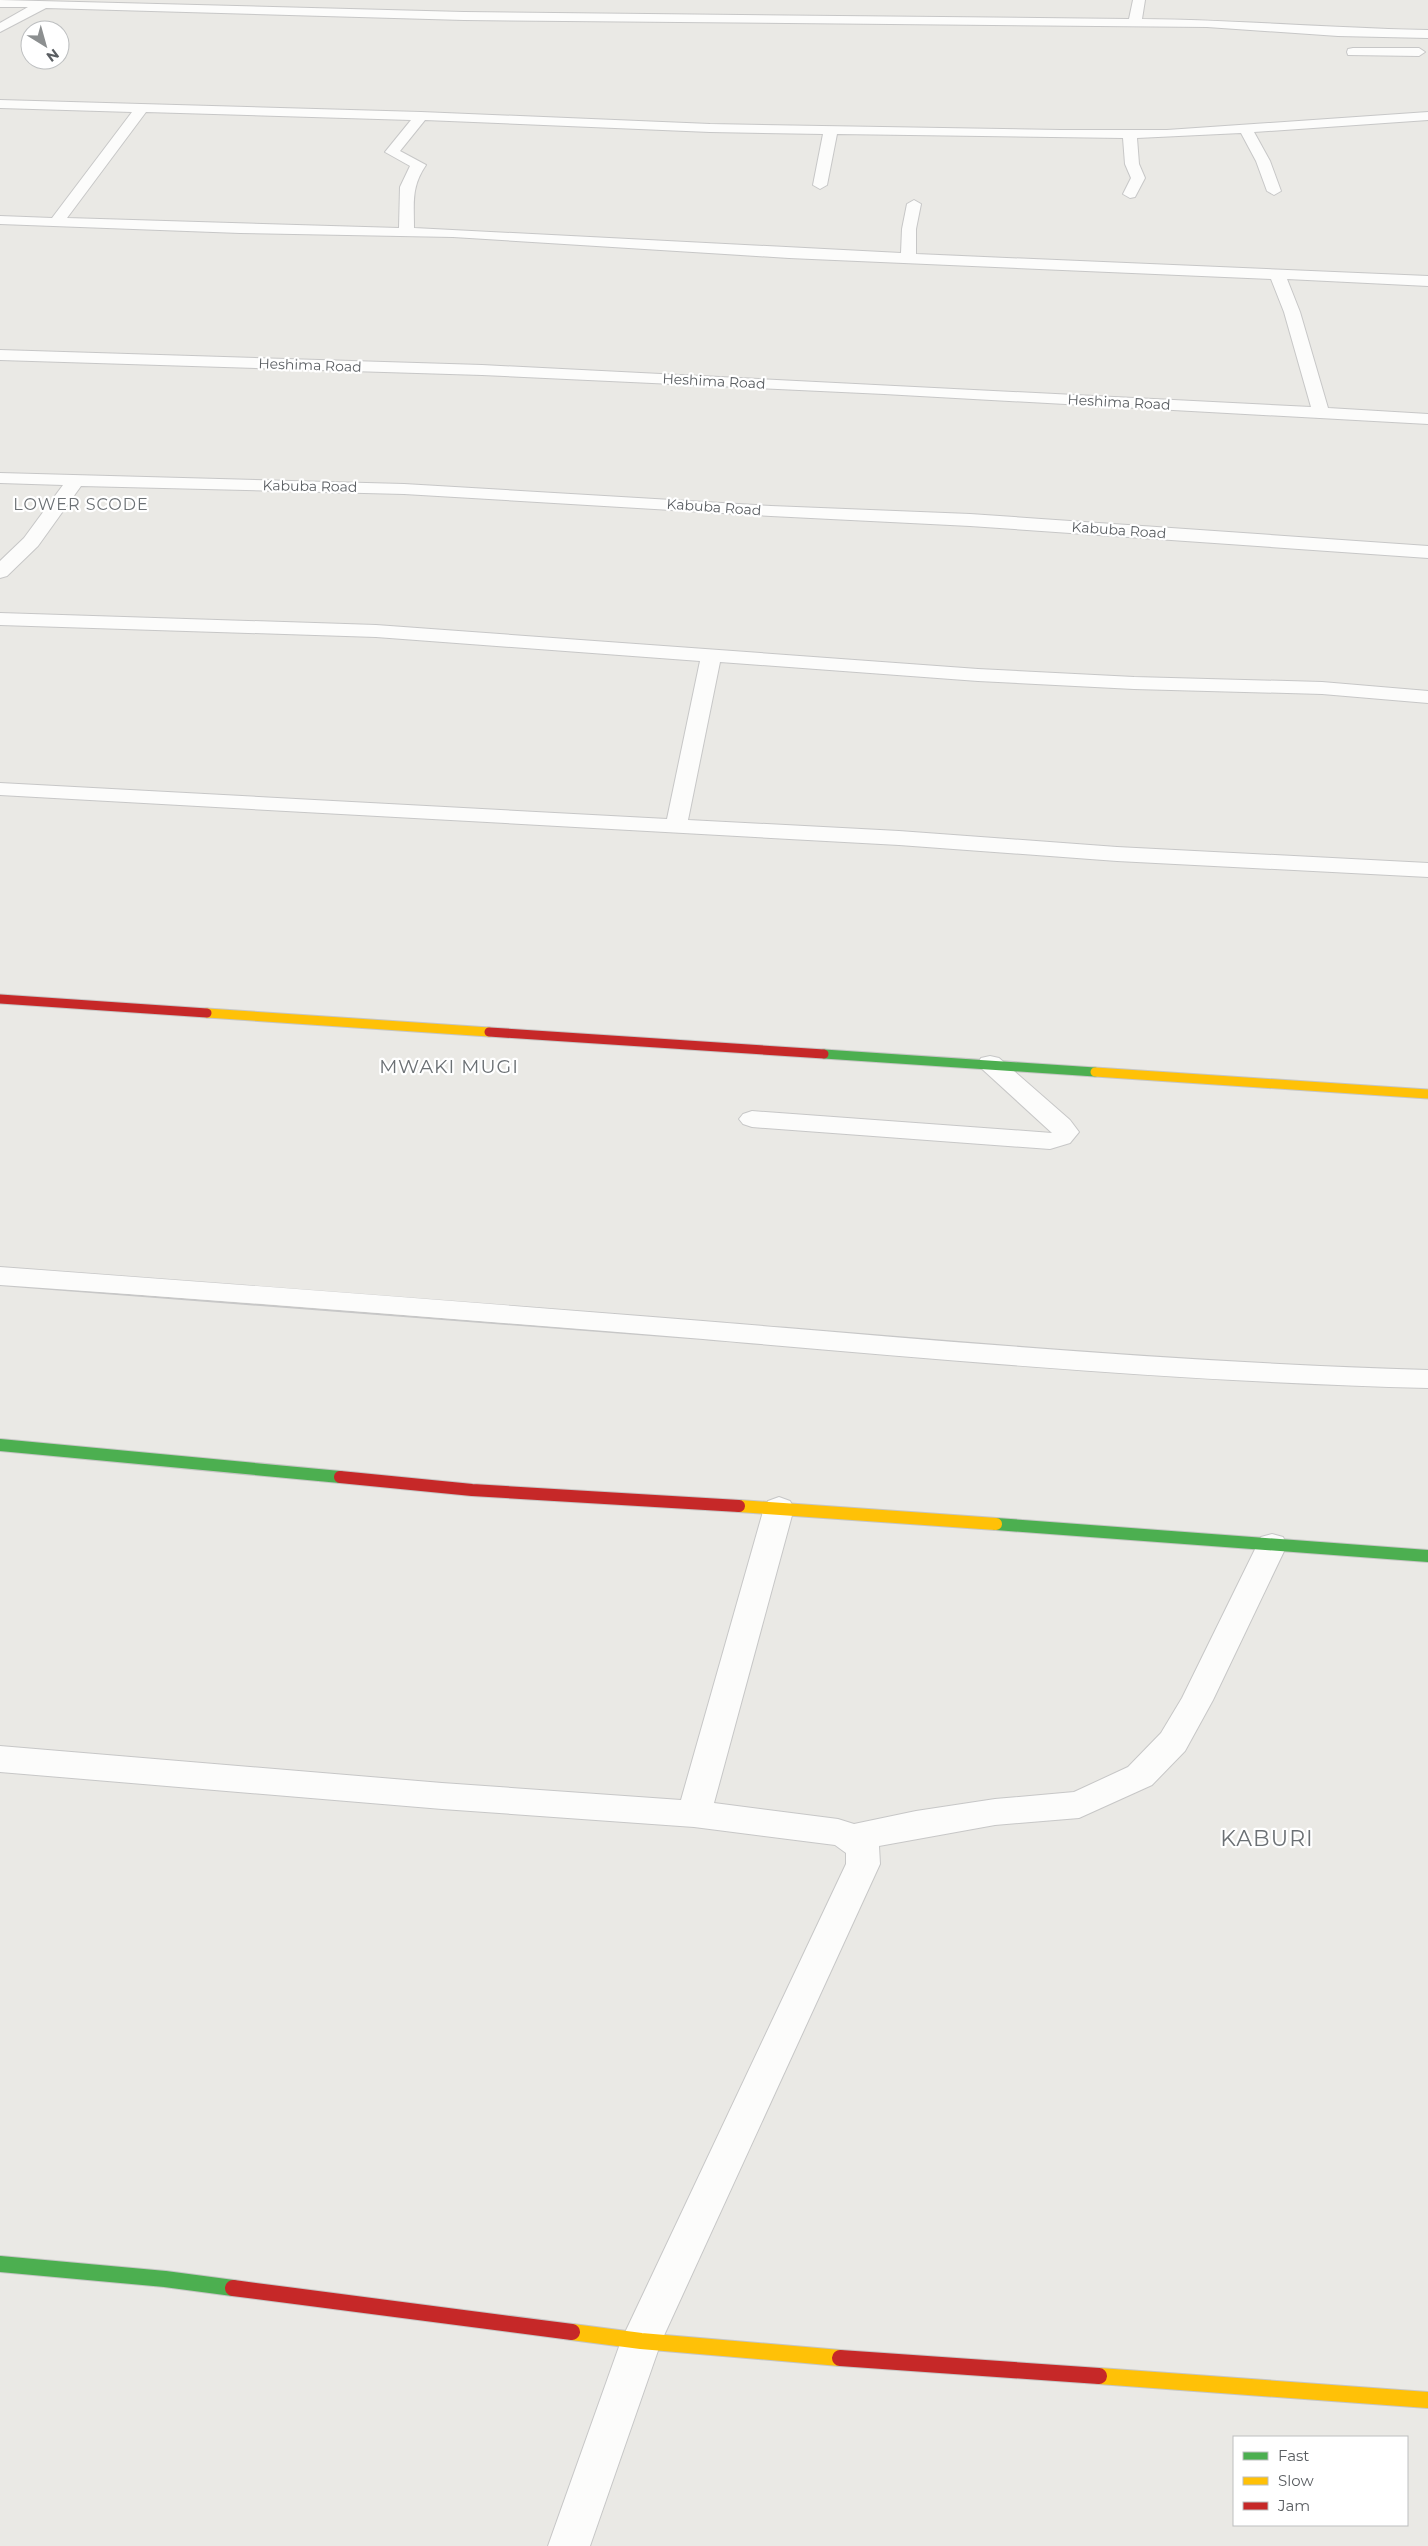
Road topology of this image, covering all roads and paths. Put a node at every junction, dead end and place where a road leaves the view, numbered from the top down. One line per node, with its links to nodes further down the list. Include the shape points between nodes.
1 (1139, 0): 7 (street)
2 (0, 3): 4 (street)
3 (66, 3): 4 (street); 6 (street, via 464,16)
4 (42, 5): 8 (street)
5 (1016, 7): 6 (street)
6 (1012, 21): 7 (street)
7 (1135, 22): 9 (street)
8 (0, 28)
9 (1428, 34)
10 (1353, 52): 11 (street)
11 (1428, 52)
12 (0, 104): 13 (street)
13 (142, 108): 14 (street); 24 (street)
14 (421, 116): 16 (street); 25 (street, via 392,152 420,165 410,176 406,193)
15 (1428, 116): 17 (street)
16 (831, 130): 18 (street); 19 (street)
17 (1246, 130): 18 (street); 20 (street, via 1263,161)
18 (1130, 134): 21 (street, via 1132,164 1138,178)
19 (820, 185)
20 (1274, 191)
21 (1130, 194)
22 (914, 204): 26 (street)
23 (0, 220): 24 (street)
24 (56, 222): 25 (street)
25 (406, 231): 26 (street)
26 (908, 257): 27 (street)
27 (1278, 275): 28 (street); 30 (street)
28 (1428, 281)
29 (0, 355): 30 (street, Heshima Road, via 482,370)
30 (1321, 413): 31 (street, Heshima Road)
31 (1428, 419)
32 (0, 478): 33 (street, Kabuba Road)
33 (74, 481): 34 (street, Kabuba Road, via 404,489 771,512 970,520); 35 (street, via 31,542)
34 (1428, 552)
35 (0, 572)
36 (0, 619): 37 (street, via 376,631)
37 (711, 657): 38 (street, via 978,675 1322,688); 40 (street)
38 (1428, 697)
39 (0, 789): 40 (street)
40 (676, 826): 41 (street)
41 (1428, 870)
42 (0, 999): 43 (street)
43 (990, 1064): 44 (street); 45 (street, via 1061,1125 1066,1132 1061,1138 1050,1141)
44 (1428, 1094)
45 (752, 1119)
46 (0, 1276): 47 (street, via 342,1300 903,1347 1323,1376)
47 (1428, 1379)
48 (0, 1445): 49 (street, via 472,1490)
49 (779, 1508): 50 (street); 53 (street)
50 (1272, 1545): 51 (street); 54 (street, via 1197,1700 1173,1742 1140,1776 1079,1805 975,1815)
51 (1428, 1556)
52 (0, 1758): 53 (street)
53 (694, 1814): 54 (street, via 838,1832)
54 (853, 1838): 56 (street, via 863,1849 863,1864)
55 (0, 2264): 56 (street, via 165,2279)
56 (641, 2341): 57 (street); 58 (street)
57 (1428, 2400)
58 (569, 2546)

